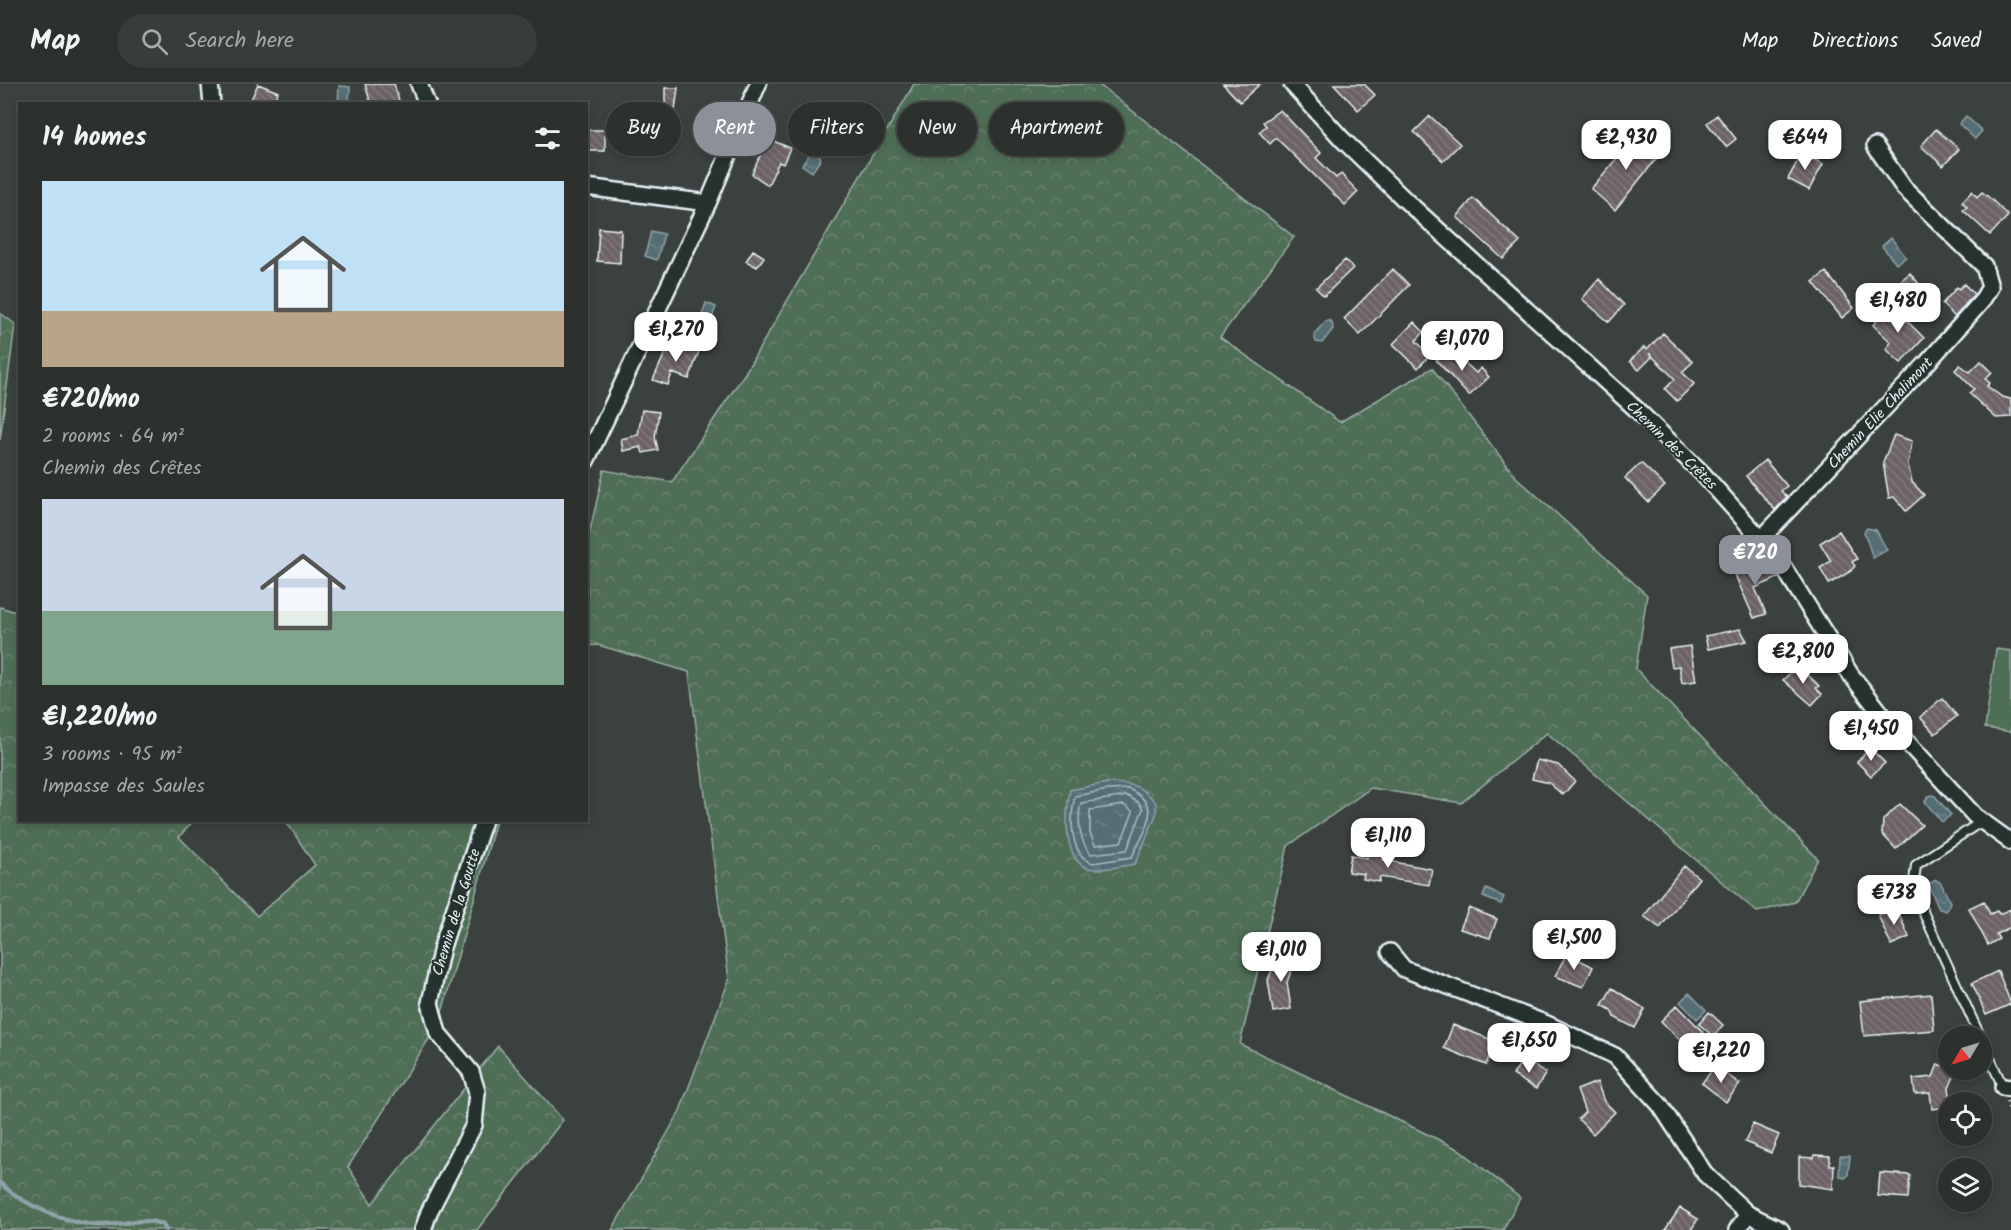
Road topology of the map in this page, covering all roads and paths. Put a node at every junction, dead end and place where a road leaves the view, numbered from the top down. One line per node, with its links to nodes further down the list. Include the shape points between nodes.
1 (210, 84): 5 (street)
2 (419, 84): 6 (street)
3 (758, 84): 9 (street)
4 (1292, 84): 11 (street, Chemin des Crêtes, via 1397,192 1635,408)
5 (212, 102)
6 (426, 102)
7 (1875, 146): 11 (street, Chemin Elie Chalimont, via 1904,188 1984,266 1990,287 1927,363)
8 (588, 187): 9 (street)
9 (708, 203): 10 (street)
10 (588, 457)
11 (1762, 538): 12 (street, Chemin des Crêtes, via 1877,709)
12 (1982, 821): 14 (street, Chemin des Crêtes); 16 (lane, via 1916,865 1912,890)
13 (483, 822): 20 (street, Chemin de la Goutte, via 442,947 430,1003 438,1033 471,1072 477,1092 474,1125)
14 (2011, 842)
15 (1390, 952): 19 (street, via 1404,969 1546,1024 1616,1056 1660,1105 1705,1174)
16 (1975, 1026)
17 (1992, 1060): 18 (lane)
18 (2007, 1088)
19 (1748, 1214): 21 (street); 22 (street)
20 (423, 1230)
21 (1737, 1230)
22 (1781, 1230)

